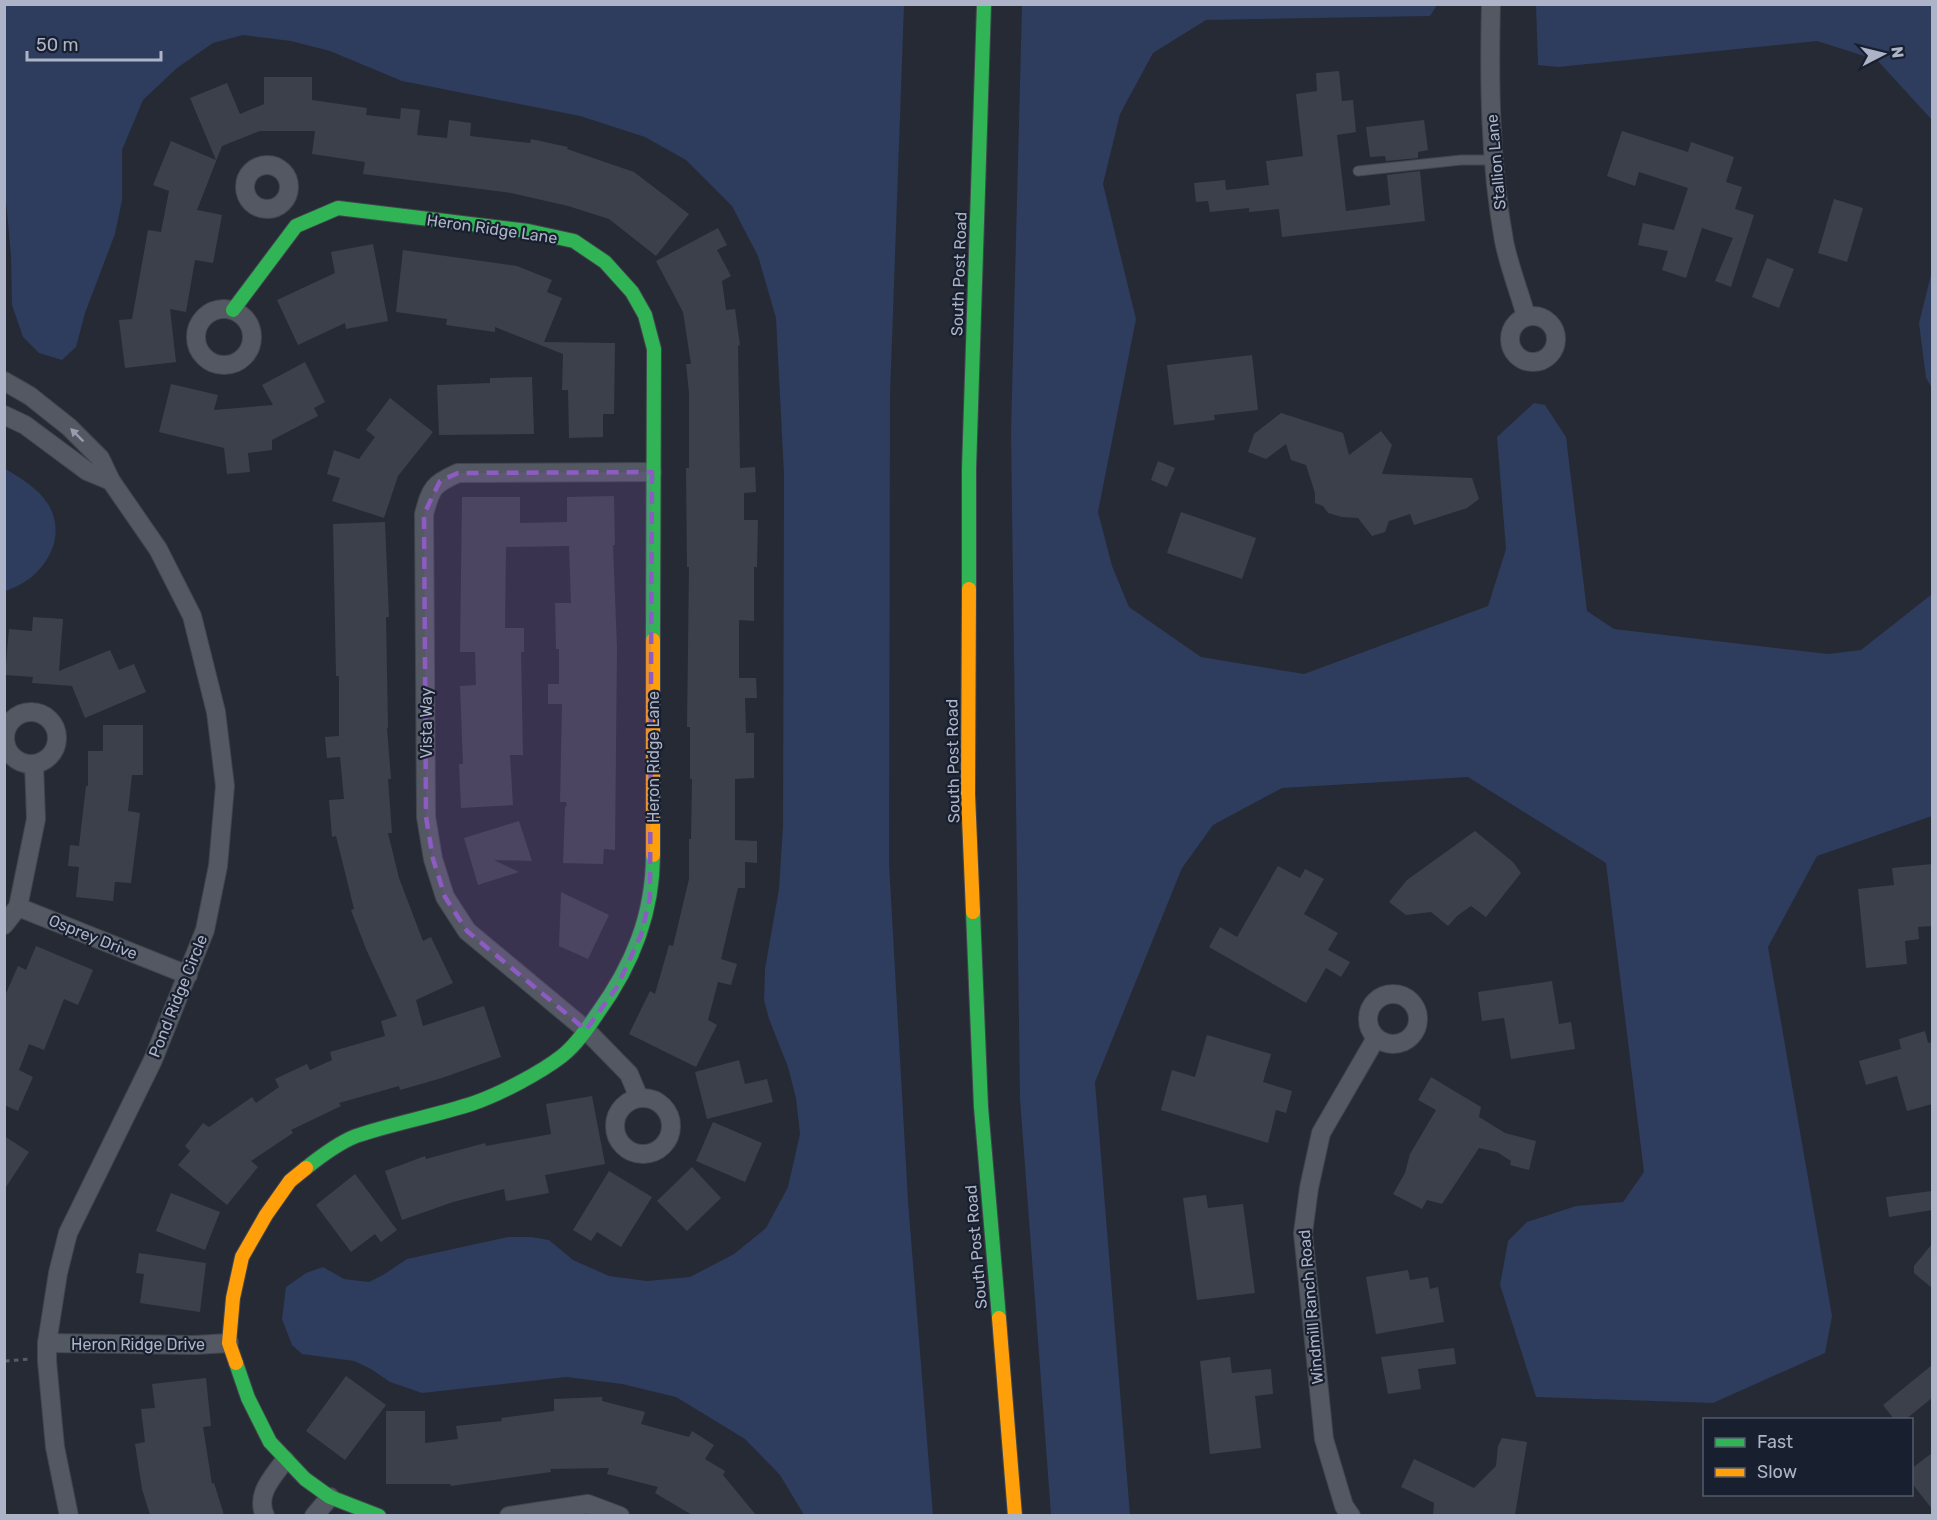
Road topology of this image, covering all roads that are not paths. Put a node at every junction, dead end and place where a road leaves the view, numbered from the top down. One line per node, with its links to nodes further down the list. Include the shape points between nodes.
1 (984, 4): 30 (street, South Post Road, via 969,469 968,794 981,1107)
2 (1491, 4): 3 (street, Stallion Lane)
3 (1493, 160): 4 (lane); 8 (street, Stallion Lane, via 1504,243)
4 (1358, 171)
5 (282, 204): 6 (street)
6 (296, 226): 7 (street, Heron Ridge Lane); 11 (street, Heron Ridge Lane, via 338,208 528,231 574,242 605,262 632,292 645,315 654,349)
7 (233, 310)
8 (1526, 316)
9 (4, 381): 12 (street, Pond Ridge Circle, one-way to 9, via 100,458 69,427)
10 (4, 415): 12 (street, via 25,425 87,471)
11 (652, 472): 17 (street, Heron Ridge Lane, via 650,898 641,934 617,987); 17 (street, Vista Way, via 458,472 440,481 430,494 424,514 426,817 433,859 445,897 467,931)
12 (111, 481): 16 (street, Pond Ridge Circle, via 158,549 192,616 216,712 225,786 218,866 205,930)
13 (34, 764): 14 (street, via 36,819)
14 (18, 907): 15 (street); 16 (street, Osprey Drive)
15 (4, 925)
16 (188, 975): 20 (street, Pond Ridge Circle, via 153,1060 68,1233)
17 (586, 1030): 19 (street, Vista Way, via 629,1074); 21 (street, Heron Ridge Lane, via 563,1055 532,1075 476,1102 354,1137 290,1180 242,1257)
18 (1376, 1038): 31 (street, Windmill Ranch Road, via 1321,1133 1303,1233 1324,1439 1344,1506)
19 (639, 1098)
20 (47, 1343): 21 (street, Heron Ridge Drive); 24 (street, Pond Ridge Circle, via 55,1447)
21 (229, 1343): 22 (street, Heron Ridge Lane, via 256,1416)
22 (285, 1460): 23 (street, Heron Ridge Lane); 25 (street, via 263,1492 260,1506)
23 (330, 1497): 26 (street); 27 (street, Heron Ridge Lane)
24 (69, 1515)
25 (265, 1515)
26 (314, 1515)
27 (379, 1515)
28 (509, 1515): 29 (street, via 588,1504)
29 (620, 1515)
30 (1015, 1515)
31 (1352, 1515)

